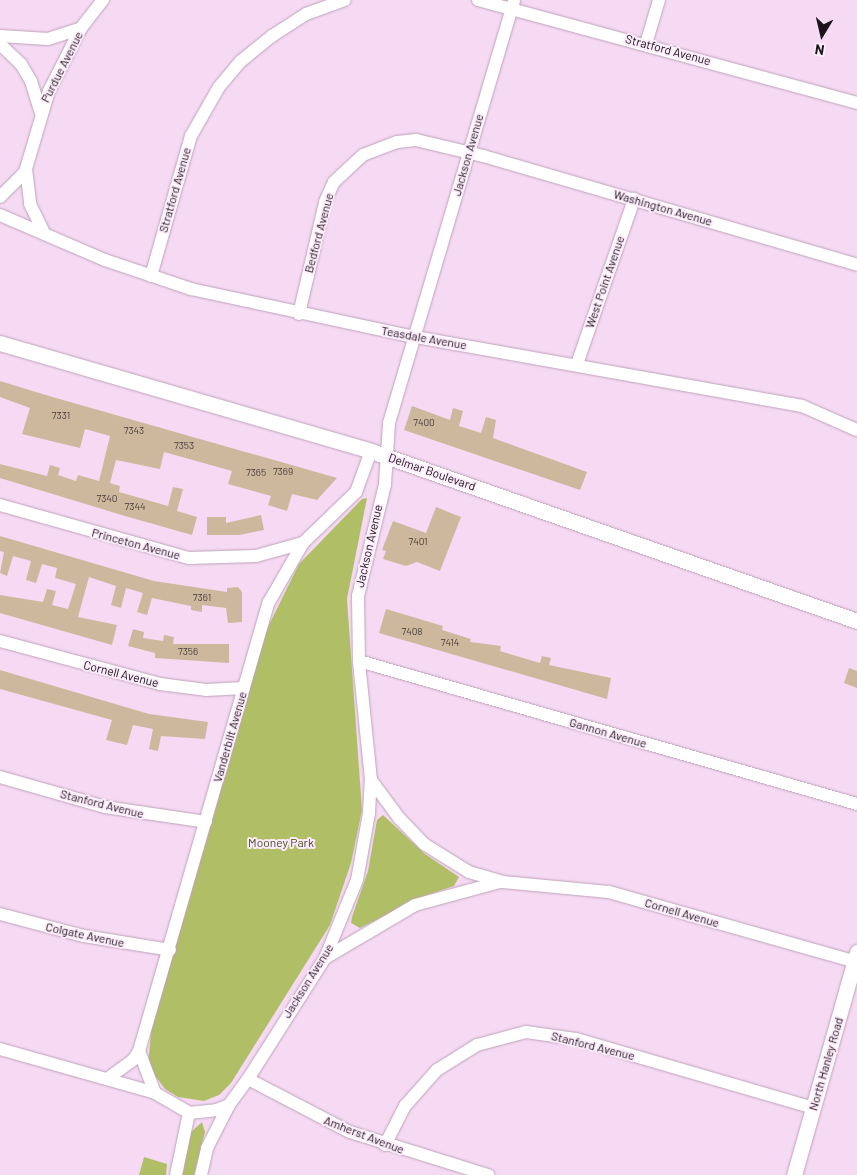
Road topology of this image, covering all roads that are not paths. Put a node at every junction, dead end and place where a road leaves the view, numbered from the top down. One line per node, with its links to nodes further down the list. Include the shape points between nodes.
1 (103, 0): 6 (street, Purdue Avenue)
2 (346, 0): 19 (street, Stratford Avenue, via 306,14 272,36 241,61 219,87 203,110 180,165)
3 (478, 0): 5 (street, Stratford Avenue)
4 (659, 0): 9 (street)
5 (513, 4): 9 (street, Stratford Avenue); 12 (street, Jackson Avenue)
6 (81, 28): 7 (street, via 48,39); 11 (street, Purdue Avenue)
7 (0, 36)
8 (0, 44): 11 (street, via 26,72)
9 (646, 44): 10 (street, Stratford Avenue)
10 (857, 103)
11 (40, 111): 13 (street, Purdue Avenue)
12 (469, 152): 15 (street, Washington Avenue); 20 (street, Bedford Avenue, via 433,142 397,142 363,156 348,167 334,182 325,202); 21 (street, Jackson Avenue)
13 (26, 169): 14 (street, Purdue Avenue, via 20,180); 17 (street, Purdue Avenue, via 30,204)
14 (0, 197)
15 (634, 199): 18 (street, Washington Avenue); 23 (street, West Point Avenue)
16 (0, 215): 17 (street, Teasdale Avenue)
17 (44, 233): 19 (street, Teasdale Avenue)
18 (857, 265)
19 (151, 276): 20 (street, Teasdale Avenue)
20 (299, 314): 21 (street, Teasdale Avenue)
21 (415, 337): 23 (street, Teasdale Avenue); 26 (street, Jackson Avenue, via 389,423)
22 (0, 343): 25 (main road, Delmar Boulevard)
23 (577, 364): 24 (street, Teasdale Avenue, via 802,406)
24 (857, 430)
25 (371, 450): 26 (main road, Delmar Boulevard); 28 (street, Vanderbilt Avenue, via 356,492)
26 (388, 456): 29 (main road, Delmar Boulevard); 31 (street, Jackson Avenue, via 385,484 358,596)
27 (0, 505): 28 (street, Princeton Avenue, via 189,558 256,556)
28 (304, 543): 32 (street, Vanderbilt Avenue, via 269,602)
29 (857, 621)
30 (0, 641): 32 (street, Cornell Avenue, via 160,684 206,690)
31 (359, 661): 34 (street, Jackson Avenue); 35 (street, Gannon Avenue)
32 (244, 688): 36 (street, Vanderbilt Avenue)
33 (0, 777): 36 (street, Stanford Avenue, via 114,809)
34 (371, 780): 37 (street, Cornell Avenue, via 398,818 444,860); 40 (street, Jackson Avenue, via 365,843 357,880)
35 (857, 804)
36 (206, 822): 39 (street, Vanderbilt Avenue)
37 (503, 882): 40 (street, Cornell Avenue, via 415,906); 41 (street, Cornell Avenue, via 610,892)
38 (0, 914): 39 (street, Colgate Avenue, via 84,936)
39 (170, 950): 43 (street, Vanderbilt Avenue)
40 (325, 958): 45 (street, Jackson Avenue)
41 (856, 959): 48 (main road, North Hanley Road)
42 (0, 1049): 44 (street)
43 (139, 1051): 44 (street, Vanderbilt Avenue, via 133,1060); 46 (street)
44 (107, 1079): 46 (street)
45 (248, 1079): 47 (street, Jackson Avenue); 50 (street, Amherst Avenue, via 313,1116)
46 (155, 1093): 49 (street)
47 (229, 1104): 49 (street, via 210,1111); 52 (street, Jackson Avenue, via 207,1148)
48 (814, 1108): 50 (street, Stanford Avenue, via 576,1039 526,1032 477,1045 437,1070 405,1106); 54 (main road, North Hanley Road)
49 (189, 1112): 51 (street)
50 (385, 1146): 53 (street, Amherst Avenue)
51 (176, 1175)
52 (201, 1175)
53 (488, 1175)
54 (794, 1175)

